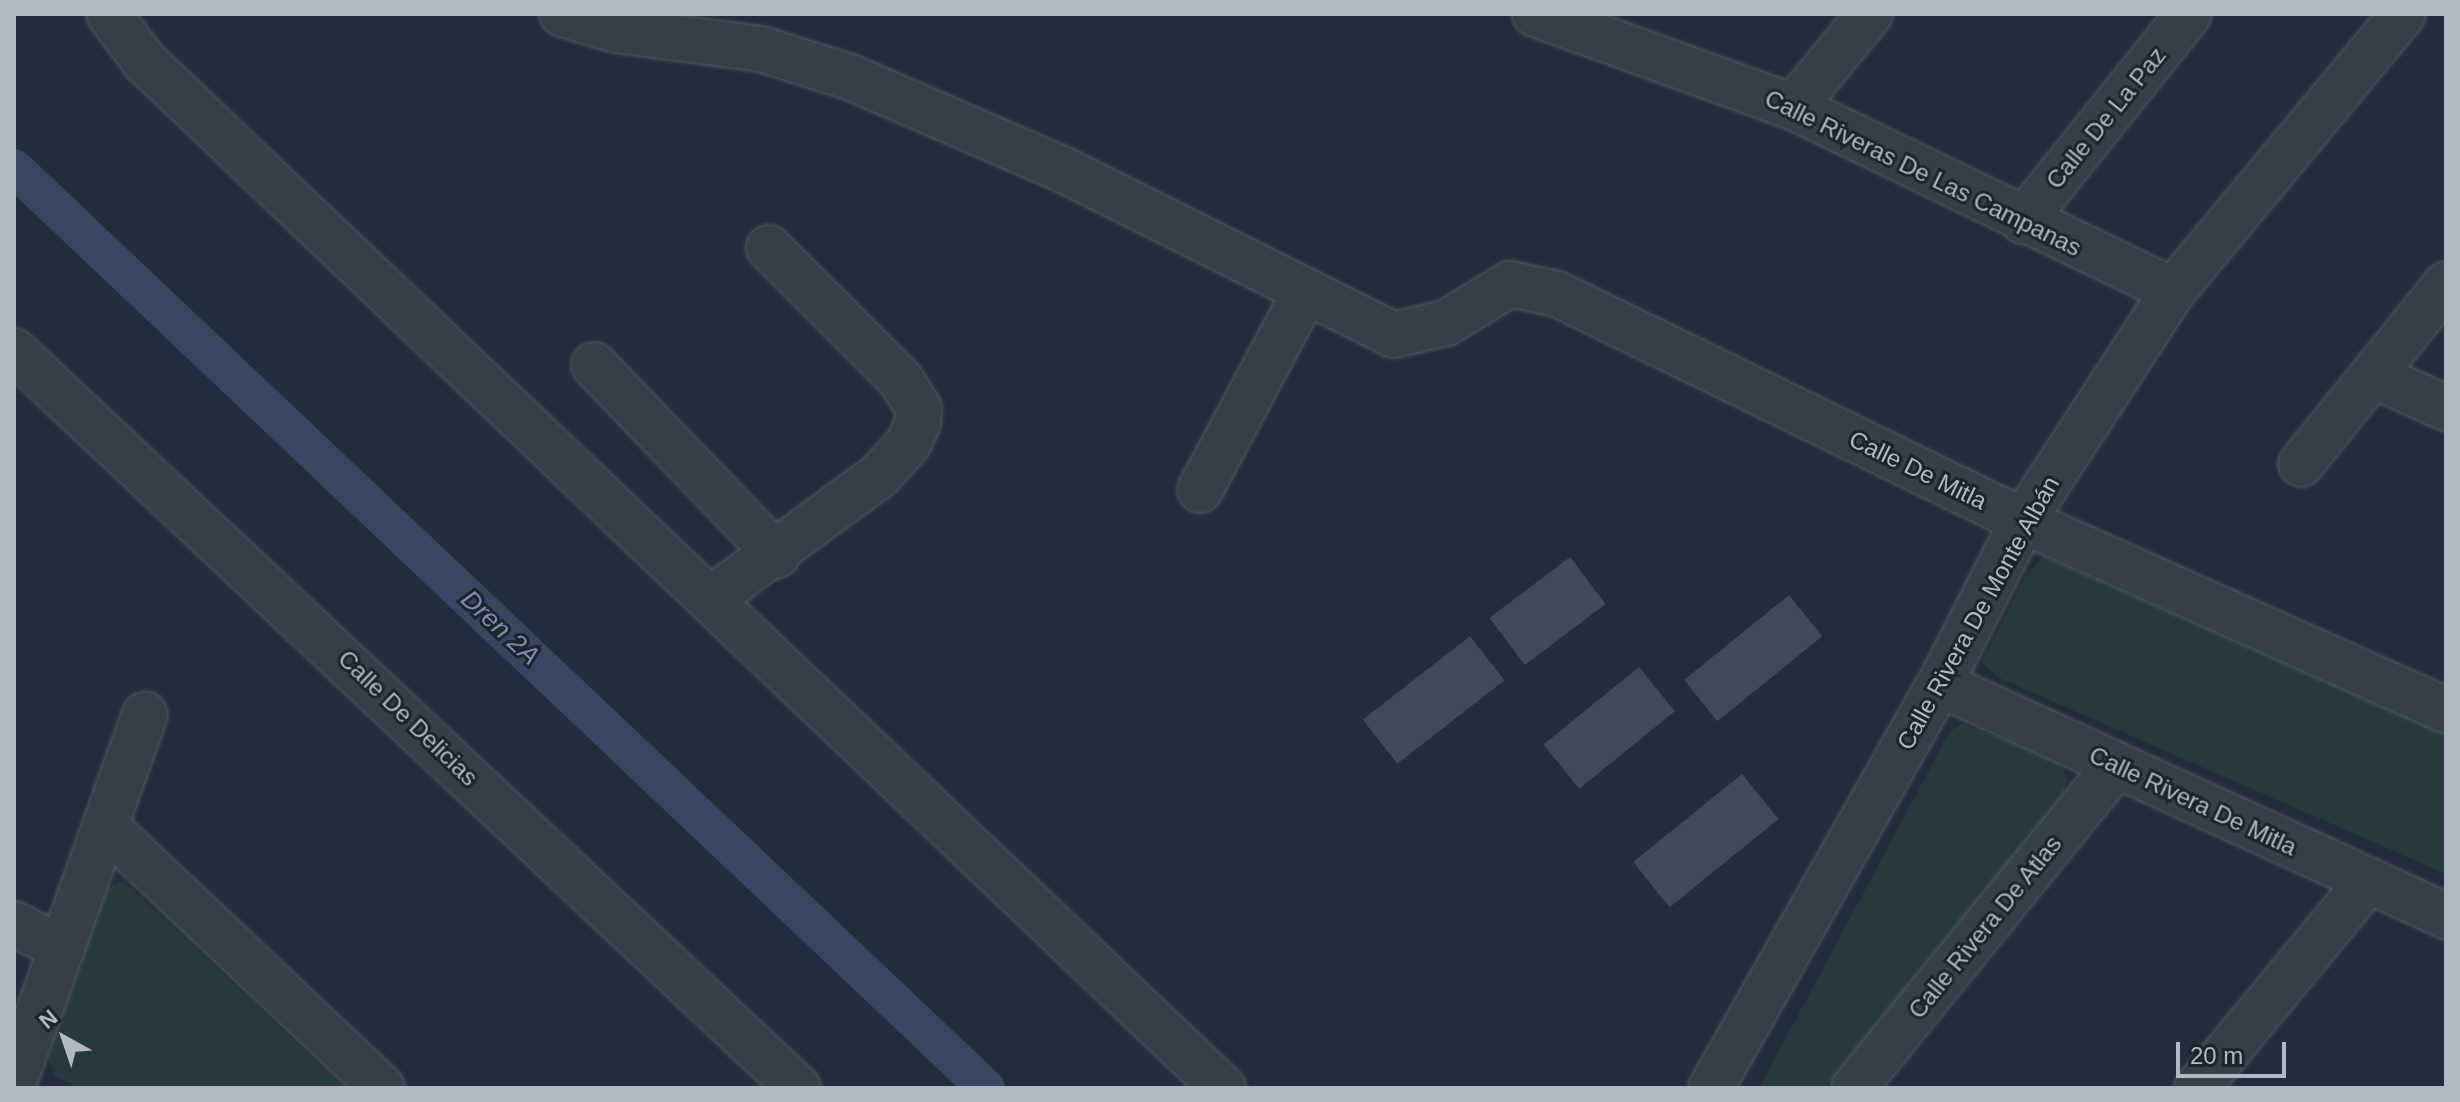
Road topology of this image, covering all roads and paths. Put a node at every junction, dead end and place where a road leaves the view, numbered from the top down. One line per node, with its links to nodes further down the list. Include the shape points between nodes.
1 (109, 14): 21 (street, via 144,61)
2 (562, 14): 11 (street, via 616,30 761,49 850,77 1062,169)
3 (1535, 14): 7 (street, Calle Riveras De Las Campanas, via 1672,59)
4 (1870, 14): 7 (street)
5 (2189, 14): 8 (street, Calle De La Paz)
6 (2403, 14): 12 (street, Calle Rivera De Monte Albán)
7 (1793, 107): 8 (street, Calle Riveras De Las Campanas)
8 (2023, 221): 12 (street, Calle Riveras De Las Campanas)
9 (769, 248): 20 (street, via 901,380 919,409 908,444 880,475)
10 (2446, 284): 15 (street)
11 (1306, 291): 18 (street); 19 (street, Calle De Mitla, via 1393,335 1446,323 1510,284 1557,294)
12 (2173, 291): 19 (street, Calle Rivera De Monte Albán)
13 (14, 351): 34 (street, Calle De Delicias)
14 (594, 365): 20 (street)
15 (2375, 376): 16 (street); 17 (street)
16 (2446, 408)
17 (2301, 464)
18 (1200, 490)
19 (2023, 521): 22 (street, Calle Rivera De Monte Albán); 23 (street, Calle De Mitla)
20 (777, 555): 21 (street)
21 (712, 598): 35 (street)
22 (1940, 684): 25 (street, Calle Rivera De Mitla); 36 (street, Calle Rivera De Monte Albán)
23 (2446, 710)
24 (145, 715): 26 (street)
25 (2116, 766): 27 (street, Calle Rivera De Mitla); 37 (street, Calle Rivera De Atlas)
26 (105, 826): 30 (street); 33 (street)
27 (2368, 881): 28 (street, Calle Rivera De Mitla); 38 (street)
28 (2446, 916)
29 (14, 924): 30 (street)
30 (62, 948): 31 (street)
31 (28, 997): 32 (street)
32 (14, 1082)
33 (382, 1088)
34 (798, 1088)
35 (1223, 1088)
36 (1711, 1088)
37 (1854, 1088)
38 (2197, 1088)

